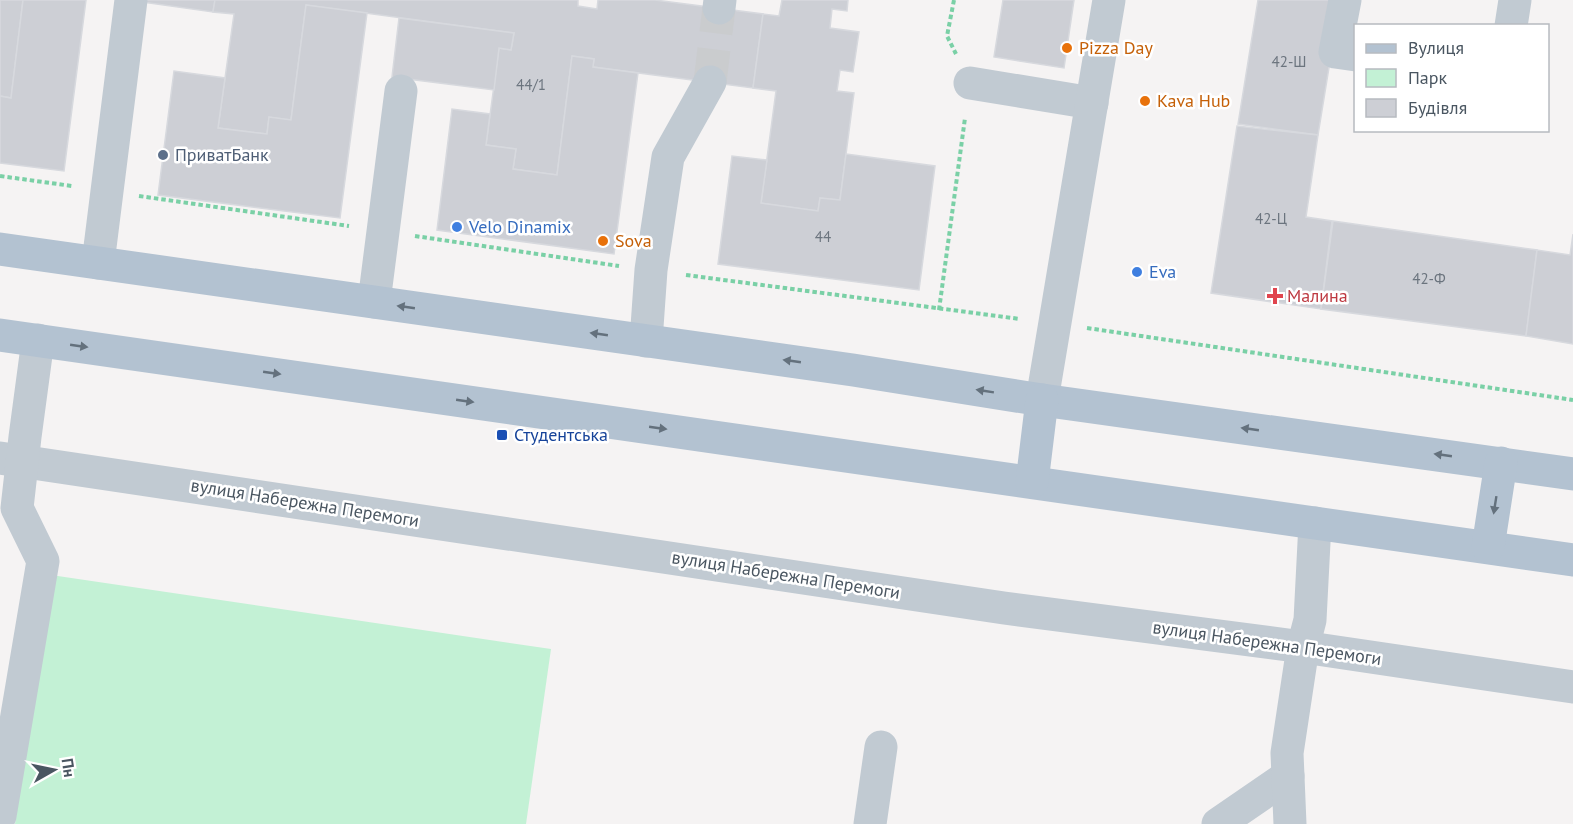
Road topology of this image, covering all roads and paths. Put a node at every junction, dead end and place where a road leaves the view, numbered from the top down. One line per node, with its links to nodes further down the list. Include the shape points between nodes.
1 (131, 0): 13 (street)
2 (954, 0): 9 (path, via 946,36)
3 (1109, 0): 11 (street)
4 (1345, 0): 7 (street, via 1335,52)
5 (1515, 0): 6 (street)
6 (1511, 24)
7 (1354, 55)
8 (710, 82): 17 (street, via 668,157)
9 (970, 83): 11 (street); 19 (path)
10 (401, 91): 14 (street)
11 (1092, 103): 20 (street)
12 (0, 176): 13 (path)
13 (107, 191): 14 (path); 16 (street)
14 (383, 231): 17 (path); 18 (street)
15 (0, 249): 16 (main road)
16 (98, 263): 18 (main road)
17 (651, 270): 19 (path); 23 (street)
18 (374, 302): 23 (main road, one-way to 18)
19 (939, 310): 20 (path)
20 (1055, 323): 24 (street); 25 (path)
21 (0, 335): 22 (main road)
22 (38, 340): 26 (street); 29 (main road, one-way to 29)
23 (645, 341): 24 (main road, one-way to 23)
24 (1042, 400): 27 (main road, one-way to 24); 29 (main road)
25 (1573, 400)
26 (11, 459): 33 (street, вулиця Набережна Перемоги, via 1004,608); 37 (street, via 17,508 43,561)
27 (1501, 463): 28 (main road); 31 (main road, one-way to 31)
28 (1573, 474)
29 (1032, 482): 30 (main road)
30 (1315, 524): 31 (main road); 33 (street, via 1310,620)
31 (1488, 547): 32 (main road)
32 (1573, 560)
33 (1303, 647): 34 (street, вулиця Набережна Перемоги); 36 (street, via 1287,753)
34 (1573, 687)
35 (881, 747): 38 (street)
36 (1288, 776): 39 (street); 40 (street)
37 (0, 816)
38 (870, 824)
39 (1218, 824)
40 (1290, 824)

